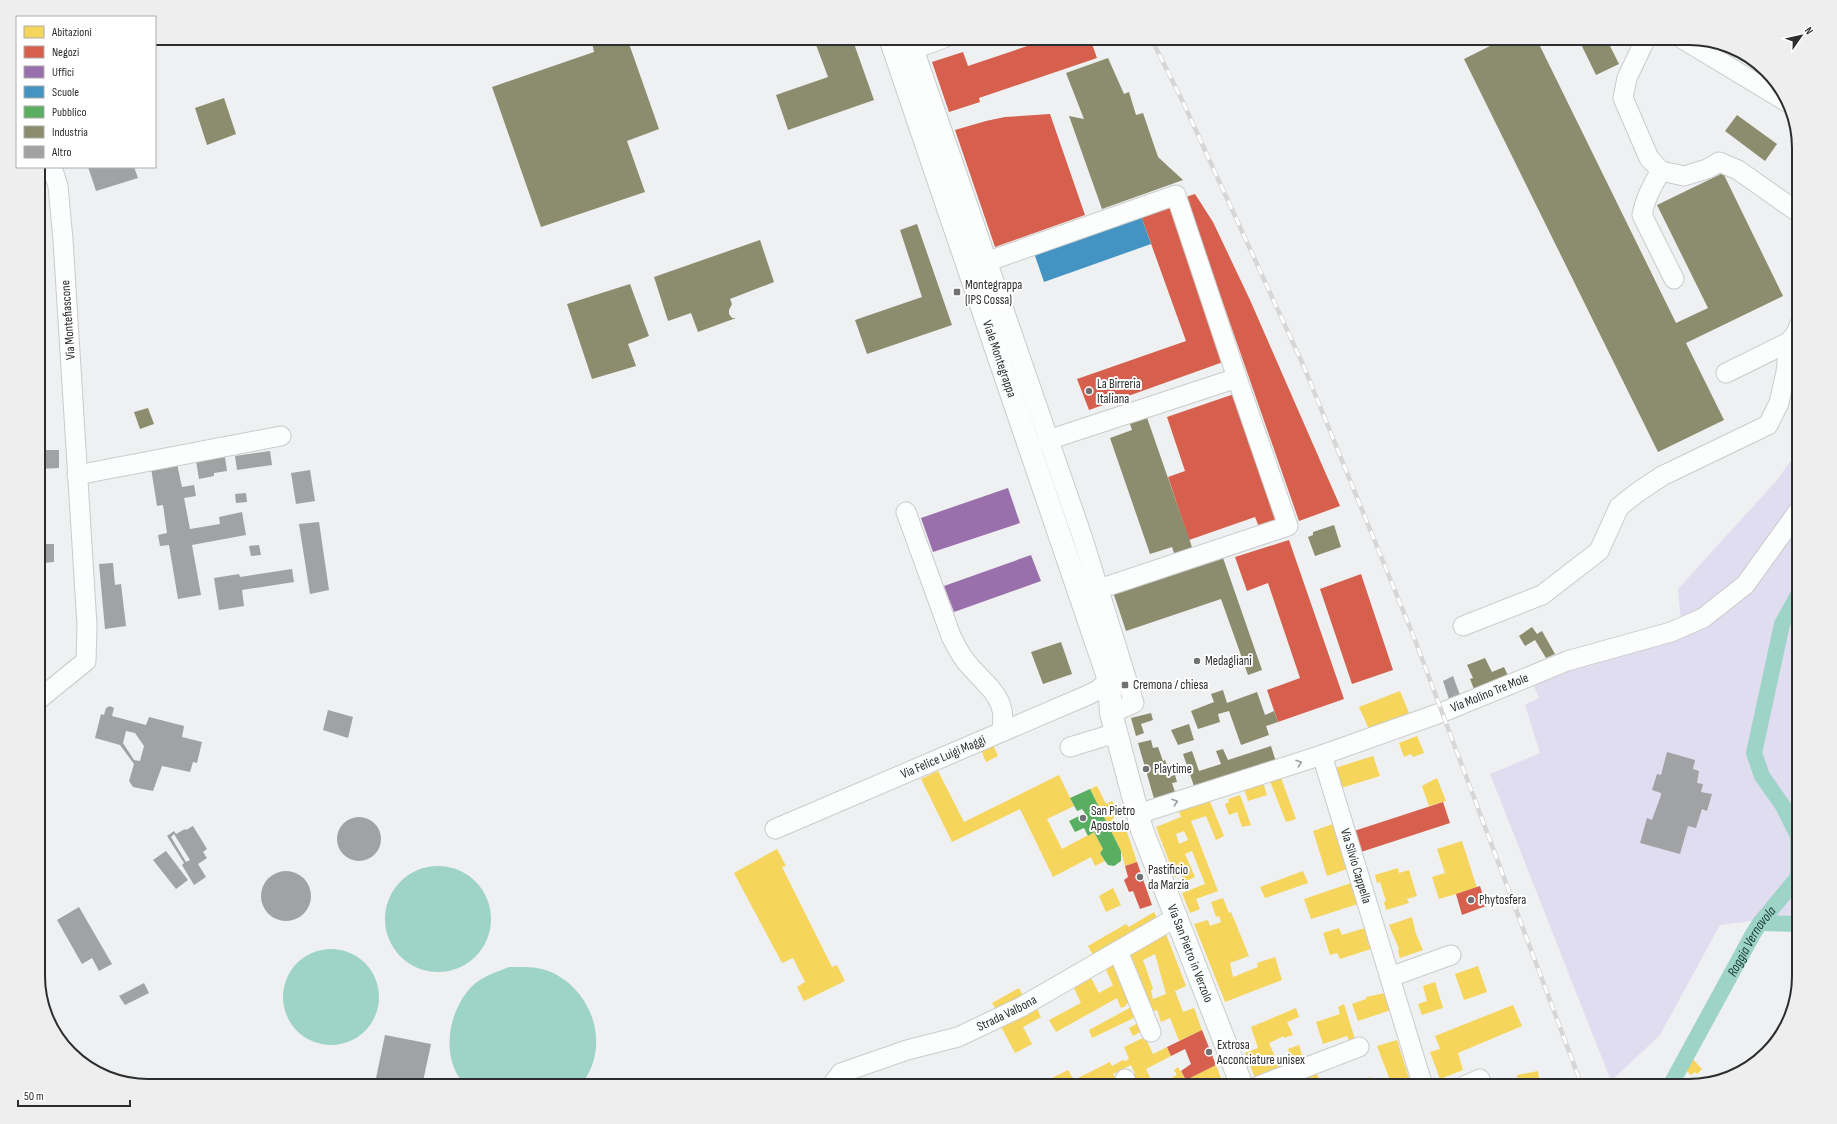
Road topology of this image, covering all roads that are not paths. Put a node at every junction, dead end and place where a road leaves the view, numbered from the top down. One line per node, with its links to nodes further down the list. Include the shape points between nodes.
1 (893, 45): 6 (main road, Viale Montegrappa)
2 (912, 45): 6 (street)
3 (1643, 45): 8 (street, via 1627,78 1623,98 1649,158)
4 (1693, 45): 5 (street)
5 (1778, 96)
6 (931, 129): 10 (street); 23 (main road, Viale Montegrappa)
7 (52, 168): 18 (street, Via Montefiascone, via 58,186)
8 (1661, 171): 9 (street, via 1684,176 1707,169 1719,162 1738,170); 11 (street, via 1649,190 1642,215)
9 (1792, 208)
10 (986, 262): 15 (street, via 1176,195); 17 (street)
11 (1674, 279)
12 (1792, 338): 13 (street)
13 (1789, 342): 14 (street); 22 (street, via 1786,372 1778,403 1768,424 1662,476 1619,506 1599,551 1542,595)
14 (1726, 373)
15 (1236, 378): 17 (street); 21 (street, via 1288,526)
16 (281, 436): 18 (street)
17 (1048, 440): 21 (street)
18 (77, 475): 24 (street, Via Montefiascone, via 87,625 86,661)
19 (906, 512): 26 (street, via 957,650 996,696 1002,710)
20 (1792, 520): 28 (street, Via Molino Tre Mole, via 1745,585 1703,618 1671,632 1567,661 1443,712)
21 (1099, 589): 25 (street, via 1134,703)
22 (1463, 626)
23 (1109, 680): 25 (main road, Via San Pietro in Verzolo); 26 (street, Via Felice Luigi Maggi, via 1088,695)
24 (45, 694)
25 (1113, 723): 27 (street); 29 (main road, Via San Pietro in Verzolo)
26 (1002, 732): 30 (street, Via Felice Luigi Maggi)
27 (1070, 747)
28 (1322, 756): 29 (street, Via Molino Tre Mole, one-way to 28); 34 (street, Via Silvio Cappella)
29 (1138, 814): 31 (main road, Via San Pietro in Verzolo)
30 (775, 829)
31 (1175, 918): 32 (street, Strada Valbona); 38 (main road, Via San Pietro in Verzolo)
32 (1118, 951): 35 (street); 37 (street, Strada Valbona, via 1021,1007 958,1037 907,1050 841,1073)
33 (1451, 955): 34 (street)
34 (1390, 977): 40 (street, Via Silvio Cappella)
35 (1151, 1032)
36 (1359, 1047): 39 (street)
37 (836, 1079)
38 (1239, 1079)
39 (1276, 1079)
40 (1421, 1079)

